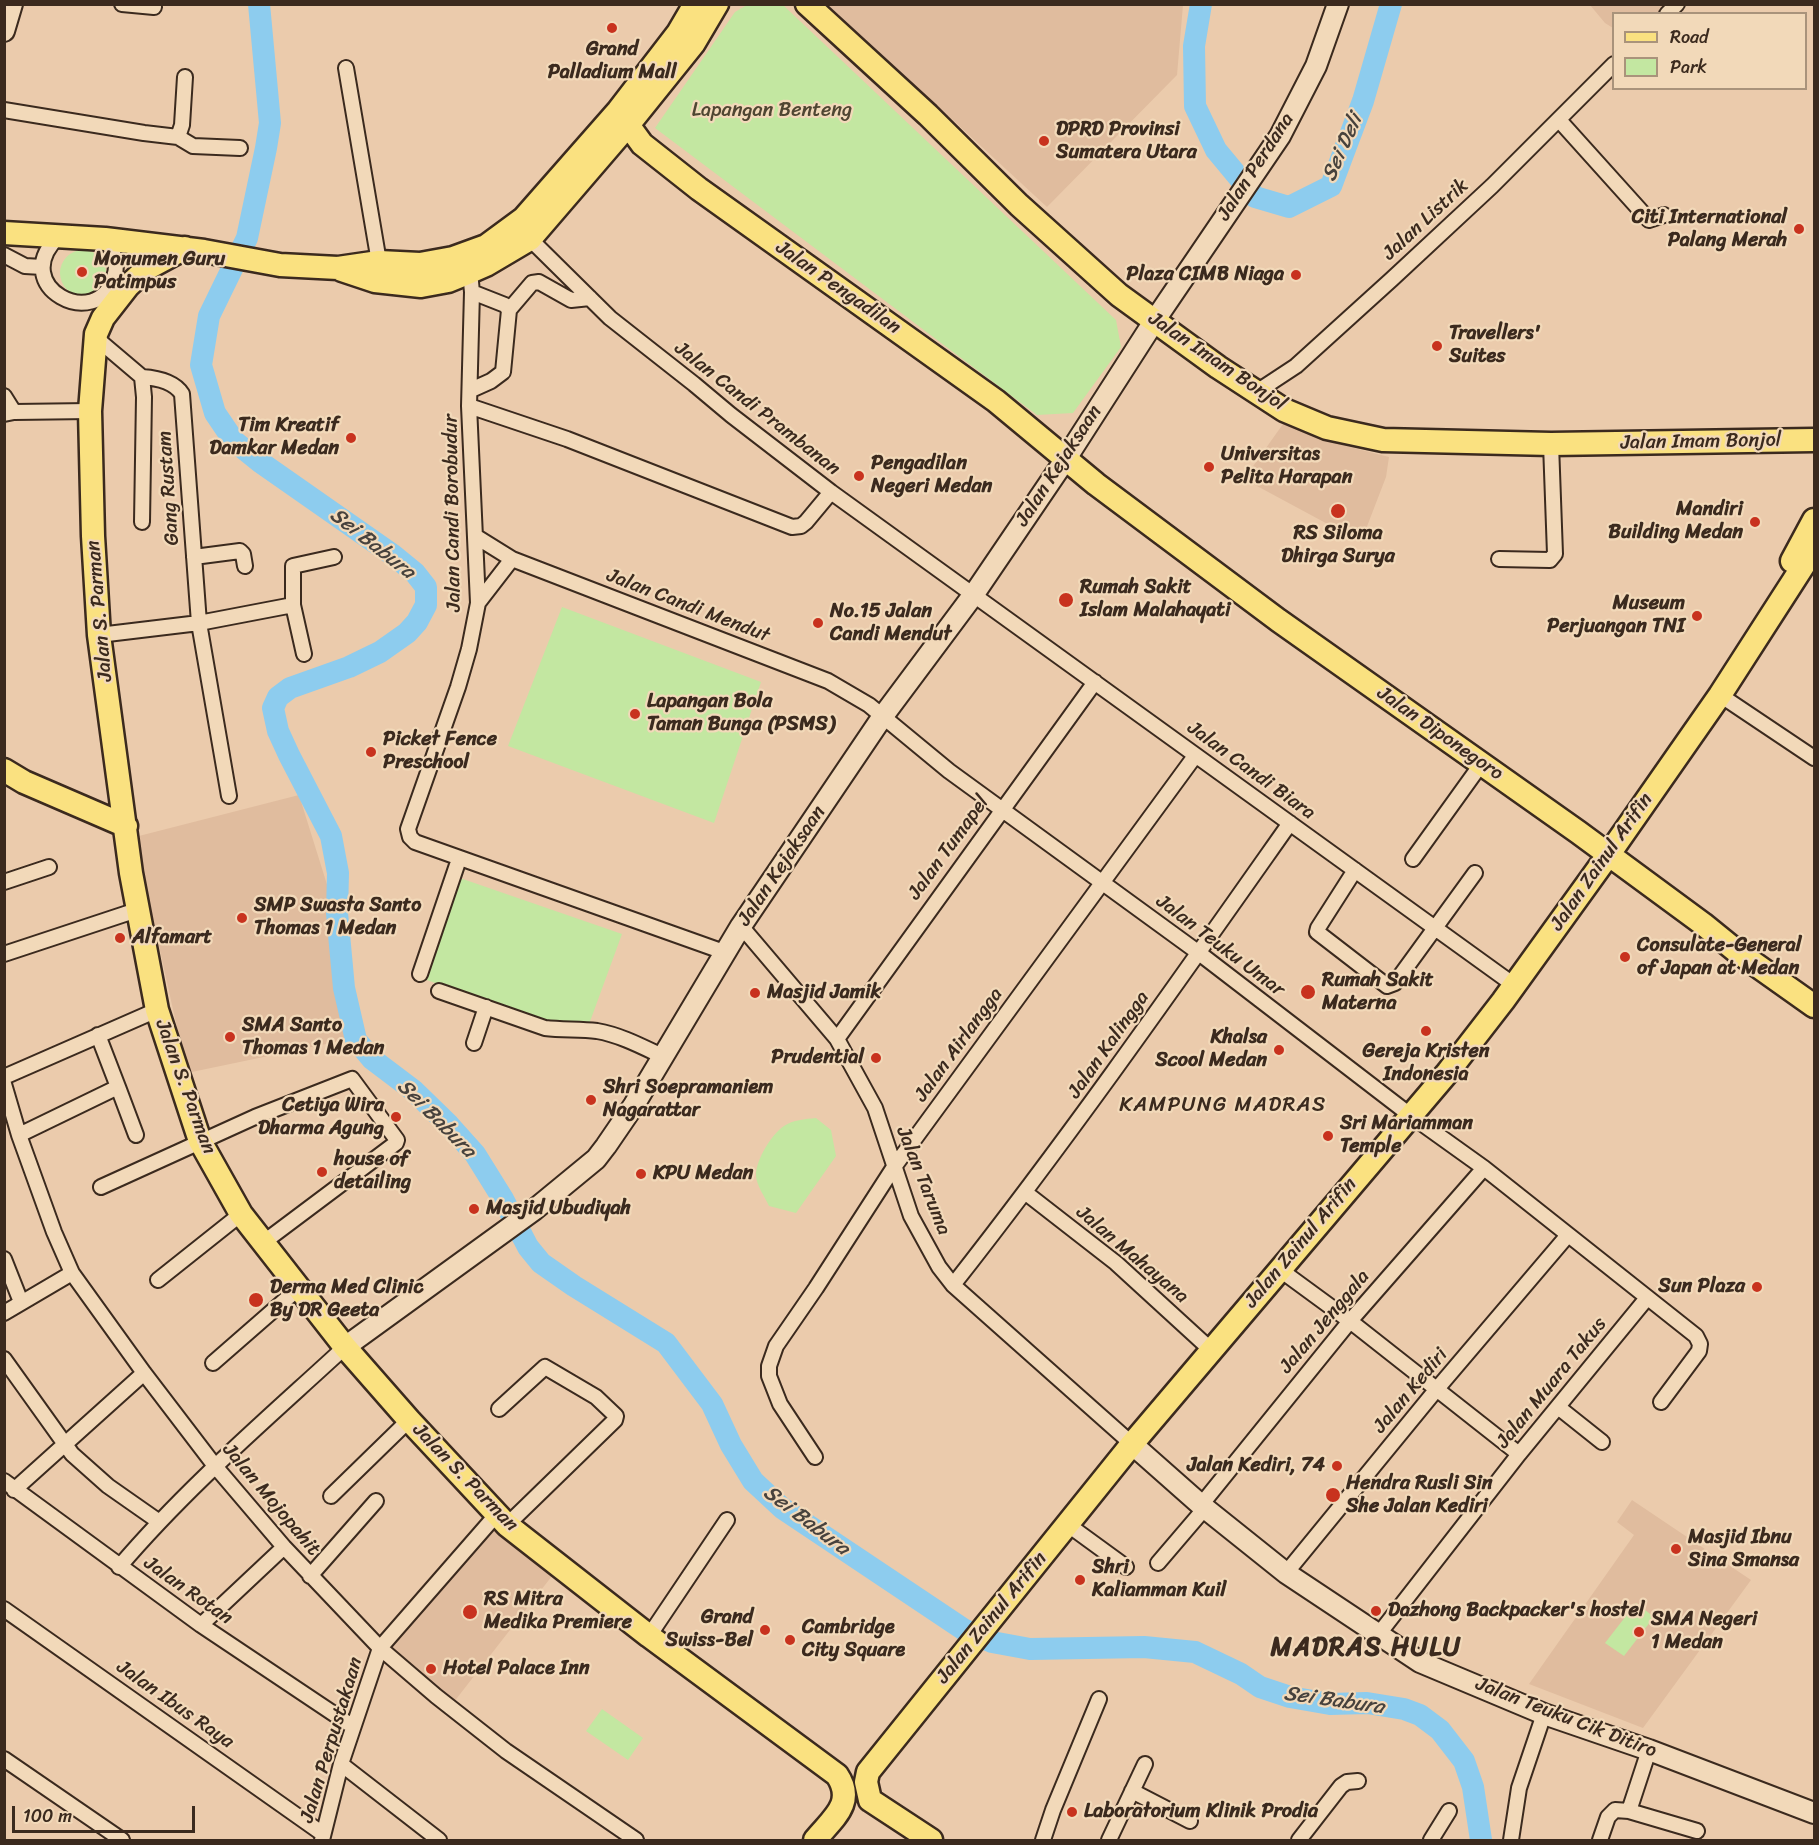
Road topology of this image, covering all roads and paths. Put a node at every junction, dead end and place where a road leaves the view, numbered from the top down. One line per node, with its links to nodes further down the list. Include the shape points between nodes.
1 (12, 4): 8 (main road)
2 (122, 4): 6 (street)
3 (730, 4): 7 (main road)
4 (807, 4): 30 (main road, Jalan Imam Bonjol, via 1019,205 1119,295)
5 (1338, 4): 30 (main road, Jalan Perdana, via 1316,66 1280,136)
6 (154, 7)
7 (704, 11): 13 (main road, via 694,42)
8 (4, 31)
9 (1612, 66): 14 (street, Jalan Listrik)
10 (346, 68): 25 (street)
11 (185, 77): 15 (street)
12 (4, 110): 15 (street)
13 (623, 118): 21 (main road); 25 (main road, via 524,218 486,246 453,258); 41 (main road, Jalan Pengadilan, via 642,144 699,189 996,401)
14 (1559, 120): 17 (street, via 1650,219); 34 (street, Jalan Listrik, via 1296,366)
15 (178, 137): 16 (street, via 193,146)
16 (240, 148)
17 (1664, 215)
18 (4, 233): 19 (main road)
19 (58, 237): 20 (main road); 24 (street, via 50,245)
20 (105, 239): 22 (main road); 28 (street, via 116,258 114,280 100,297)
21 (530, 239): 26 (main road, via 486,265); 27 (street, Jalan Candi Prambanan)
22 (194, 249): 25 (main road, via 280,265); 31 (main road, via 146,269 128,286)
23 (4, 255): 24 (street, via 25,266)
24 (42, 267): 28 (street, via 53,292)
25 (377, 272): 26 (main road, via 421,285)
26 (471, 282): 29 (street); 33 (street, Jalan Candi Borobudur)
27 (590, 298): 29 (street, via 571,300 539,282 532,283); 42 (street, Jalan Candi Prambanan, via 627,332)
28 (79, 303): 31 (street)
29 (509, 310): 33 (street, via 503,372)
30 (1155, 320): 34 (main road, Jalan Imam Bonjol); 41 (main road, Jalan Kejaksaan)
31 (100, 328): 32 (street); 37 (main road, Jalan S. Parman)
32 (142, 377): 44 (street); 47 (street, Gang Rustam, via 171,384 182,394)
33 (471, 390): 36 (street, Jalan Candi Borobudur)
34 (1255, 393): 40 (main road, Jalan Imam Bonjol, via 1327,428 1374,439)
35 (4, 396): 38 (street)
36 (469, 406): 42 (street, via 578,443 792,527 806,522); 45 (street, Jalan Candi Borobudur)
37 (90, 411): 38 (street); 56 (main road, Jalan S. Parman, via 93,536)
38 (9, 413)
39 (1815, 440): 40 (main road, Jalan Imam Bonjol)
40 (1551, 444): 50 (street, via 1555,554 1550,560)
41 (1065, 460): 52 (main road, Jalan Kejaksaan); 64 (main road, Jalan Diponegoro, via 1278,620)
42 (831, 492): 52 (street, Jalan Candi Prambanan)
43 (1815, 520): 58 (main road, Jalan Zainul Arifin)
44 (142, 522)
45 (475, 536): 49 (street, Jalan Candi Mendut); 53 (street, Jalan Candi Borobudur)
46 (1815, 549): 58 (main road, Jalan Zainul Arifin)
47 (194, 557): 51 (street, via 240,551); 55 (street, Gang Rustam)
48 (334, 557): 54 (street, via 294,565)
49 (512, 559): 53 (street); 61 (street, Jalan Candi Mendut, via 828,681)
50 (1499, 559)
51 (244, 566)
52 (974, 594): 59 (street, Jalan Candi Biara); 61 (main road, Jalan Kejaksaan)
53 (478, 603): 71 (street, Jalan Candi Borobudur, via 458,687 408,829 415,842)
54 (293, 604): 55 (street); 57 (street)
55 (199, 623): 56 (street); 66 (street, Gang Rustam)
56 (108, 634): 69 (main road, Jalan S. Parman)
57 (304, 654)
58 (1730, 667): 60 (main road, Jalan Zainul Arifin); 70 (main road, Jalan Zainul Arifin, via 1618,817)
59 (1095, 682): 62 (street, Jalan Candi Biara); 67 (street, Jalan Tumapel)
60 (1720, 694): 63 (street); 70 (main road, Jalan Zainul Arifin)
61 (884, 716): 67 (street, Jalan Teuku Umar); 79 (main road, Jalan Kejaksaan)
62 (1195, 756): 68 (street, Jalan Candi Biara); 77 (street, Jalan Airlangga)
63 (1815, 758)
64 (1482, 764): 70 (main road, Jalan Diponegoro); 72 (street)
65 (4, 770): 69 (main road)
66 (229, 795)
67 (1001, 809): 77 (street, Jalan Teuku Umar); 91 (street, Jalan Tumapel)
68 (1290, 823): 74 (street, Jalan Candi Biara); 82 (street, Jalan Kalingga)
69 (126, 826): 78 (main road, Jalan S. Parman)
70 (1602, 849): 85 (main road, Jalan Zainul Arifin); 87 (main road, Jalan Diponegoro, via 1735,950)
71 (459, 859): 81 (street, Jalan Candi Borobudur); 84 (street)
72 (1413, 859)
73 (49, 867): 76 (street)
74 (1355, 870): 80 (street, Jalan Candi Biara); 80 (street, via 1317,932 1387,986 1395,983)
75 (1476, 873): 80 (street)
76 (4, 882)
77 (1103, 884): 82 (street, Jalan Teuku Umar); 101 (street, Jalan Airlangga)
78 (137, 910): 83 (street); 89 (main road, Jalan S. Parman)
79 (741, 926): 81 (main road, Jalan Kejaksaan); 91 (street, Jalan Taruma)
80 (1437, 928): 85 (street, Jalan Candi Biara)
81 (724, 952): 93 (main road, Jalan Kejaksaan)
82 (1199, 953): 97 (street, Jalan Teuku Umar); 104 (street, Jalan Kalingga)
83 (4, 954)
84 (420, 974)
85 (1510, 982): 97 (main road, Jalan Zainul Arifin, via 1488,1021)
86 (439, 991): 88 (street)
87 (1812, 998)
88 (486, 1007): 92 (street); 93 (street, via 545,1028 597,1031)
89 (158, 1010): 90 (street); 100 (main road, Jalan S. Parman)
90 (98, 1035): 94 (street); 96 (street)
91 (837, 1039): 101 (street, Jalan Taruma, via 874,1108)
92 (474, 1043)
93 (662, 1056): 118 (main road, Jalan Kejaksaan, via 597,1159 534,1210)
94 (4, 1077)
95 (4, 1084): 98 (street, Jalan Mojopahit)
96 (118, 1088): 98 (street); 99 (street)
97 (1410, 1115): 102 (street, Jalan Teuku Umar); 109 (main road, Jalan Zainul Arifin)
98 (19, 1134): 110 (street, Jalan Mojopahit)
99 (136, 1135)
100 (200, 1141): 103 (street); 105 (main road, Jalan S. Parman); 107 (street, via 349,1079 397,1140)
101 (894, 1167): 112 (street, Jalan Taruma, via 911,1216); 132 (street, Jalan Airlangga, via 776,1346 769,1366 780,1404)
102 (1484, 1168): 106 (street, Jalan Teuku Umar); 117 (street, Jalan Jenggala)
103 (101, 1187)
104 (1026, 1193): 112 (street, Jalan Kalingga); 119 (street, Jalan Mahayana, via 1116,1263)
105 (241, 1214): 107 (main road, Jalan S. Parman); 111 (street)
106 (1568, 1235): 114 (street, Jalan Teuku Umar); 123 (street, Jalan Kediri)
107 (264, 1242): 113 (main road, Jalan S. Parman)
108 (4, 1259): 115 (street)
109 (1279, 1269): 117 (street); 119 (main road, Jalan Zainul Arifin)
110 (72, 1273): 115 (street); 122 (street, Jalan Mojopahit)
111 (158, 1280)
112 (953, 1285): 130 (street, Jalan Taruma)
113 (300, 1287): 118 (main road, Jalan S. Parman); 121 (street)
114 (1647, 1298): 124 (street, Jalan Teuku Umar, via 1696,1336 1700,1344 1700,1351); 125 (street, Jalan Muara Takus)
115 (21, 1302): 116 (street)
116 (4, 1313)
117 (1350, 1321): 123 (street); 137 (street, Jalan Jenggala)
118 (345, 1347): 127 (main road, Jalan S. Parman); 133 (street)
119 (1210, 1349): 130 (main road, Jalan Zainul Arifin)
120 (4, 1359): 129 (street)
121 (213, 1363)
122 (144, 1373): 129 (street); 133 (street, Jalan Mojopahit)
123 (1436, 1390): 131 (street); 146 (street, Jalan Kediri)
124 (1661, 1402)
125 (1558, 1407): 128 (street); 131 (street, Jalan Muara Takus)
126 (499, 1409): 138 (street, Jalan Perpustakaan, via 545,1367 596,1397 616,1417)
127 (409, 1420): 135 (street); 138 (main road, Jalan S. Parman)
128 (1602, 1442)
129 (63, 1444): 134 (street); 140 (street, via 108,1486)
130 (1131, 1444): 137 (main road, Jalan Teuku Cik Ditiro); 141 (main road, Jalan Zainul Arifin)
131 (1519, 1454): 150 (street, Jalan Muara Takus)
132 (815, 1457)
133 (215, 1466): 140 (street); 142 (street, Jalan Mojopahit)
134 (9, 1485): 144 (street, Jalan Rotan)
135 (331, 1496)
136 (376, 1501): 147 (street)
137 (1203, 1507): 143 (street, Jalan Jenggala); 146 (main road, Jalan Teuku Cik Ditiro)
138 (502, 1520): 151 (main road, Jalan S. Parman); 152 (street, Jalan Perpustakaan)
139 (727, 1520): 151 (street)
140 (158, 1521): 144 (street)
141 (1067, 1524): 145 (street); 160 (main road, Jalan Zainul Arifin)
142 (284, 1547): 147 (street, Jalan Mojopahit); 149 (street)
143 (1158, 1563)
144 (119, 1566): 149 (street, Jalan Rotan)
145 (1126, 1567)
146 (1286, 1573): 150 (main road, Jalan Teuku Cik Ditiro)
147 (310, 1576): 152 (street, Jalan Mojopahit)
148 (4, 1609): 171 (street, Jalan Ibus Raya)
149 (201, 1624): 155 (street, Jalan Rotan)
150 (1378, 1635): 154 (main road, Jalan Teuku Cik Ditiro, via 1420,1662)
151 (649, 1636): 161 (main road, Jalan S. Parman)
152 (380, 1648): 155 (street, Jalan Perpustakaan); 174 (street, Jalan Mojopahit, via 506,1751)
153 (1099, 1699): 177 (street)
154 (1544, 1714): 156 (main road, Jalan Teuku Cik Ditiro); 181 (street, via 1519,1788)
155 (352, 1726): 158 (street, Jalan Perpustakaan)
156 (1649, 1750): 167 (street); 168 (main road, Jalan Teuku Cik Ditiro)
157 (4, 1759): 172 (street)
158 (341, 1764): 171 (street, Jalan Perpustakaan); 173 (street)
159 (1145, 1764): 163 (street)
160 (868, 1772): 161 (main road, via 853,1778); 164 (main road, via 866,1787)
161 (837, 1775): 165 (main road, via 845,1791)
162 (1358, 1781): 179 (street, via 1341,1786)
163 (1132, 1791): 169 (street); 178 (street)
164 (870, 1800): 165 (main road); 176 (main road)
165 (843, 1806): 175 (main road)
166 (1449, 1811): 180 (street)
167 (1629, 1811): 170 (street); 182 (street, via 1615,1810 1609,1814)
168 (1815, 1813)
169 (1190, 1821)
170 (1698, 1831)
171 (323, 1837)
172 (122, 1840)
173 (439, 1840)
174 (636, 1840)
175 (815, 1840)
176 (931, 1840)
177 (1043, 1840)
178 (1109, 1840)
179 (1299, 1840)
180 (1431, 1840)
181 (1511, 1840)
182 (1600, 1840)

